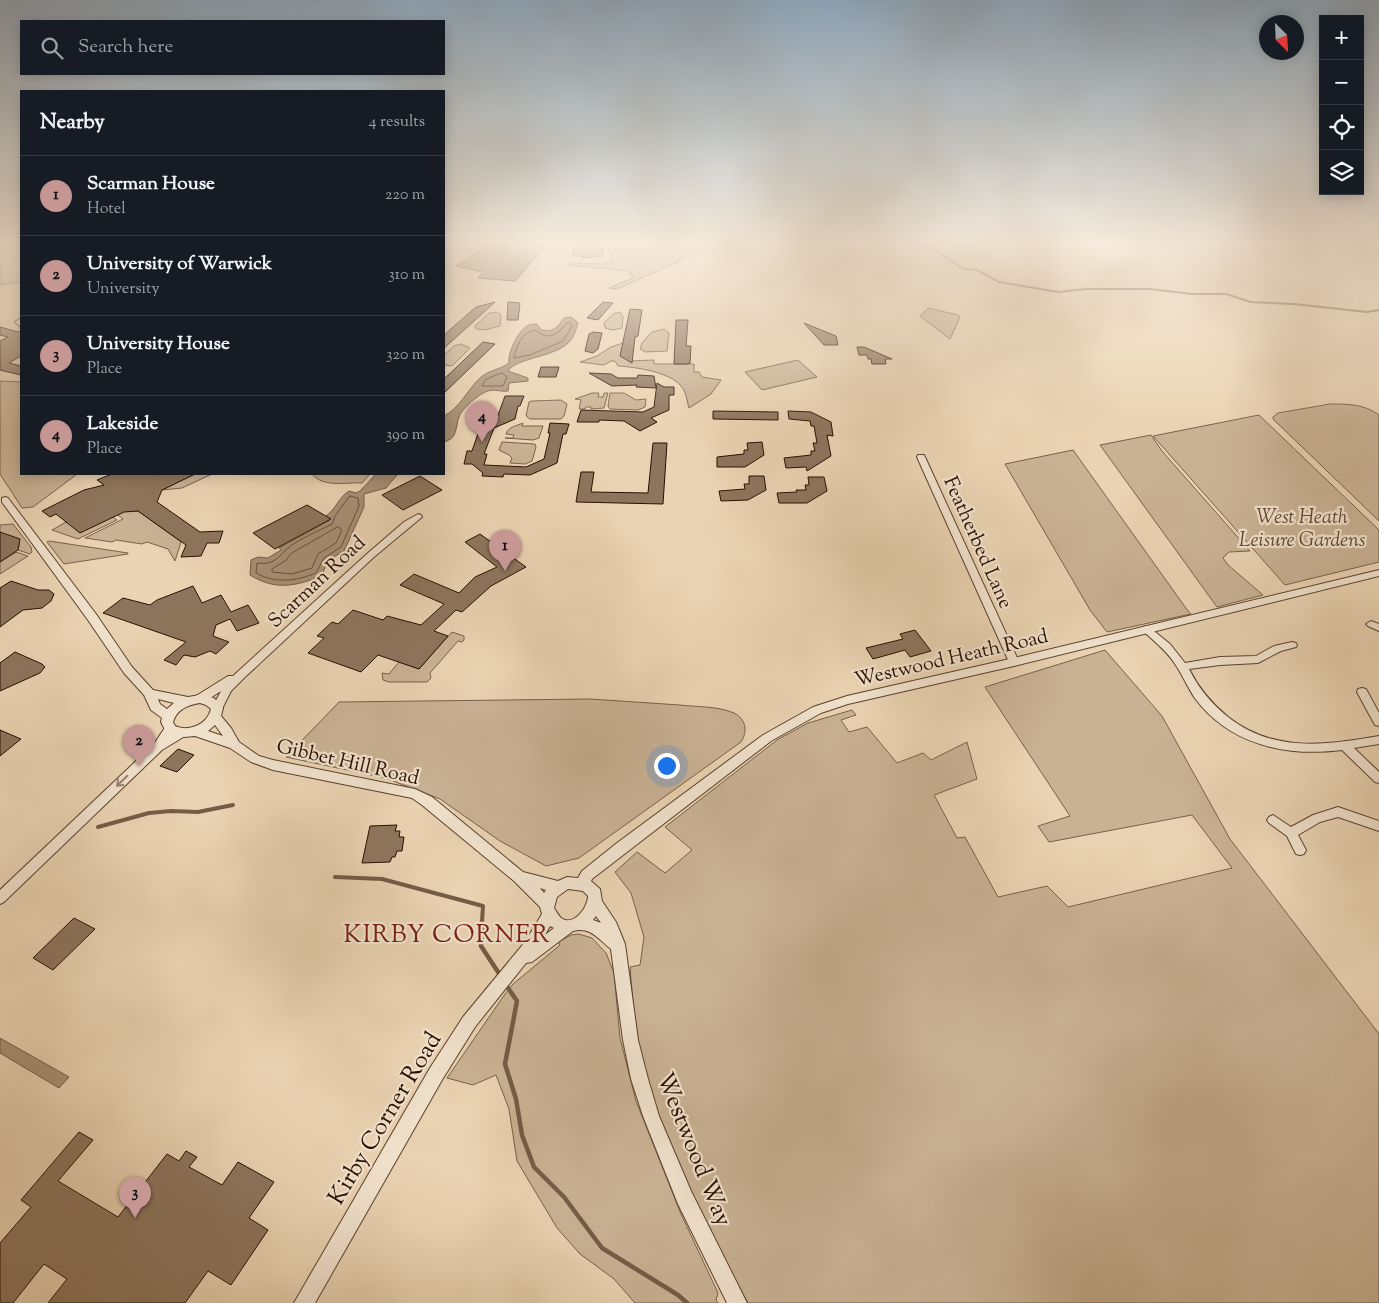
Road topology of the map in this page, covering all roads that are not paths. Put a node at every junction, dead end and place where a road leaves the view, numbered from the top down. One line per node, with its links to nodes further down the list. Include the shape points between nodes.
1 (920, 457): 7 (street, Featherbed Lane, via 1001,642)
2 (0, 490): 11 (street, via 11,513 79,608)
3 (418, 517): 9 (street, Scarman Road, via 371,555)
4 (1379, 573): 5 (street, Westwood Heath Road)
5 (1146, 629): 7 (street, Westwood Heath Road); 8 (street, via 1162,642)
6 (1292, 645): 8 (street, via 1278,648 1258,659)
7 (1014, 662): 29 (street, Westwood Heath Road, via 847,700 798,719 622,847 587,875)
8 (1182, 667): 22 (street, via 1201,698 1229,725 1253,738 1275,746 1302,749)
9 (241, 674): 12 (street, Scarman Road); 15 (street, Scarman Road, via 227,690)
10 (1362, 692): 14 (street)
11 (148, 693): 13 (street); 16 (street, via 155,707)
12 (200, 699): 13 (street); 15 (street, via 210,701)
13 (187, 701): 16 (street, via 174,708)
14 (1374, 705): 17 (street)
15 (216, 712): 19 (street, via 209,724); 21 (street, Gibbet Hill Road)
16 (168, 716): 18 (street, via 167,724)
17 (1379, 722)
18 (176, 731): 19 (street); 31 (street, one-way to 31)
19 (196, 731): 21 (street, Gibbet Hill Road)
20 (1379, 740): 22 (street)
21 (234, 745): 28 (street, Gibbet Hill Road, via 273,766 415,794 427,800)
22 (1345, 746): 23 (street)
23 (1379, 779)
24 (1273, 820): 26 (street)
25 (1379, 826): 26 (street, via 1338,812 1317,818)
26 (1291, 833): 27 (street)
27 (1300, 850)
28 (519, 877): 30 (street, Gibbet Hill Road); 33 (street, Gibbet Hill Road)
29 (582, 884): 30 (street); 32 (street, via 593,893)
30 (559, 886): 33 (street, via 552,892)
31 (0, 898)
32 (595, 903): 34 (street, via 591,915); 35 (street, Westwood Way, via 610,923)
33 (548, 910): 34 (street, via 554,921); 36 (street, Kirby Corner Road, via 530,947)
34 (574, 924): 35 (street, via 601,929); 36 (street, Kirby Corner Road)
35 (618, 947): 38 (street, Westwood Way, via 634,1054 654,1123 692,1213)
36 (514, 967): 37 (street, Kirby Corner Road, via 469,1022 436,1074)
37 (304, 1303)
38 (737, 1303)

